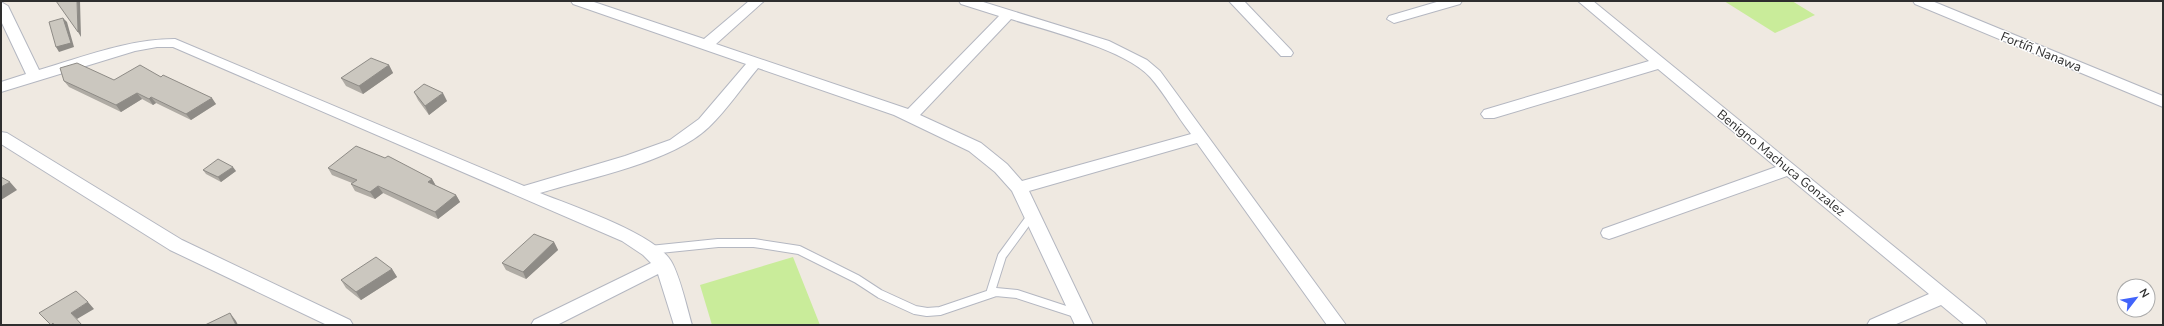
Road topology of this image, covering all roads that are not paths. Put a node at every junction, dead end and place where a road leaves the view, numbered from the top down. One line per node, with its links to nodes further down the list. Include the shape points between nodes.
1 (578, 1): 11 (street)
2 (757, 1): 11 (street)
3 (966, 1): 9 (street)
4 (1236, 1): 12 (street)
5 (1455, 1): 10 (street)
6 (1585, 1): 14 (street, Benigno Machuca Gonzalez)
7 (1920, 1): 17 (street, Fortíñ Nanawa)
8 (1, 6): 15 (street)
9 (1008, 14): 19 (street); 21 (street, via 1104,44 1142,63 1162,82)
10 (1394, 19)
11 (706, 45): 13 (street)
12 (1286, 53)
13 (756, 61): 19 (street); 24 (street, via 704,123 676,144)
14 (1660, 62): 18 (street); 22 (street, Benigno Machuca Gonzalez)
15 (35, 77): 16 (street); 24 (street, via 133,47 175,43)
16 (1, 87)
17 (2163, 102)
18 (1489, 114)
19 (911, 115): 23 (street, via 975,148 1001,168)
20 (1, 136): 33 (street, via 176,245)
21 (1200, 137): 23 (street); 32 (street)
22 (1789, 169): 26 (street); 30 (street, Benigno Machuca Gonzalez)
23 (1019, 188): 25 (street)
24 (522, 192): 27 (street, via 628,237)
25 (1032, 215): 29 (lane, via 1002,256); 31 (street)
26 (1609, 233)
27 (649, 250): 28 (street); 29 (lane, via 718,243 754,243 799,250 857,279 880,294 915,310 927,312 946,309)
28 (664, 264): 34 (street); 35 (street)
29 (990, 294): 31 (lane, via 1017,294)
30 (1943, 296): 36 (street); 37 (street, Benigno Machuca Gonzalez)
31 (1081, 320)
32 (1332, 324)
33 (344, 325)
34 (540, 325)
35 (683, 325)
36 (1876, 325)
37 (1978, 325)

